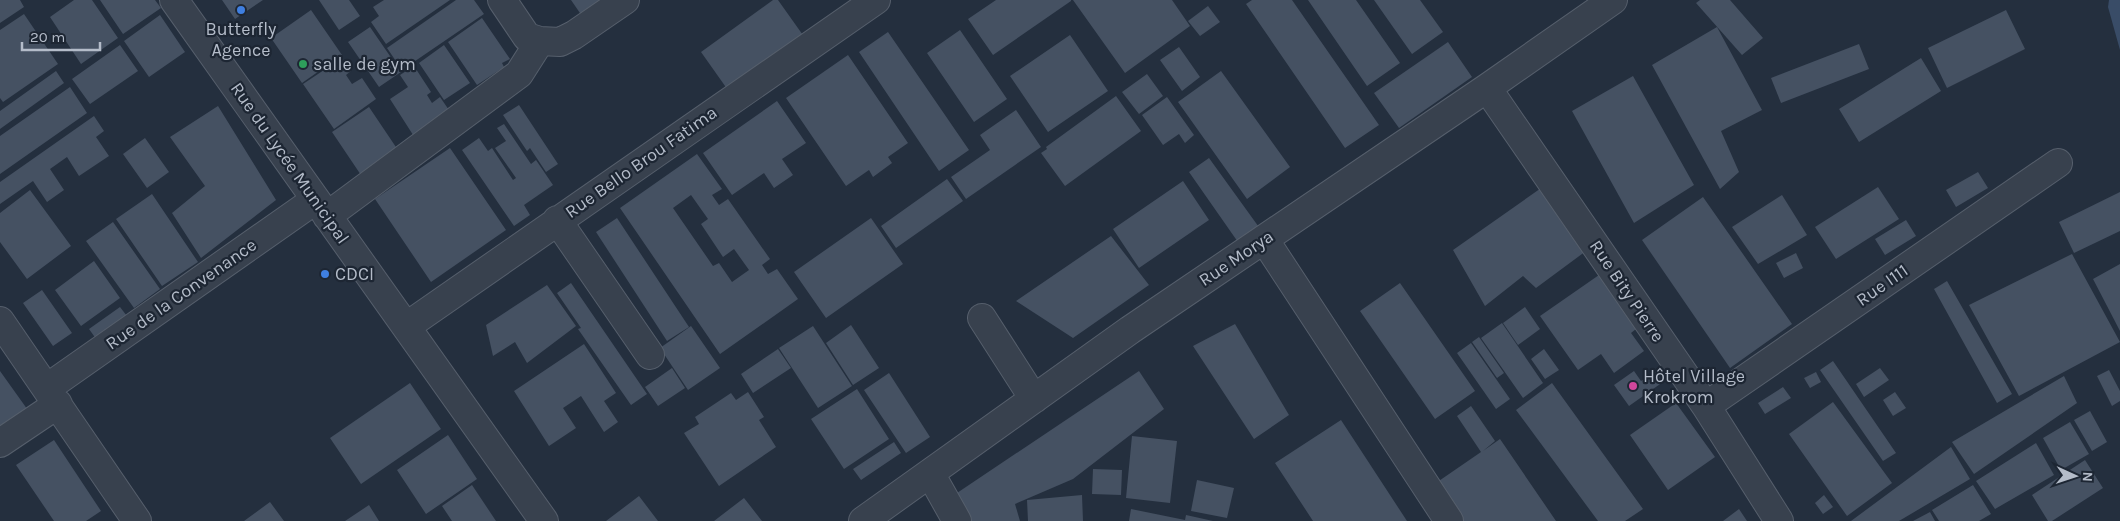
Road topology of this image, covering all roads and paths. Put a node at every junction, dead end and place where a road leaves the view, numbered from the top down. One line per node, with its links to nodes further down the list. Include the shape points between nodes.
1 (174, 0): 9 (street, Rue du Lycée Municipal)
2 (502, 0): 6 (street, via 526,37)
3 (625, 0): 6 (street, via 560,42)
4 (876, 0): 10 (street, Rue Bello Brou Fatima)
5 (1613, 0): 7 (street, Rue Morya)
6 (540, 41): 9 (street, Rue de la Convenance, via 519,74)
7 (1488, 88): 11 (street, Rue Morya); 18 (street, Rue Bity Pierre)
8 (2058, 163): 18 (street, Rue I111)
9 (321, 208): 14 (street, Rue du Lycée Municipal); 16 (street, Rue de la Convenance)
10 (557, 220): 14 (street, Rue Bello Brou Fatima); 15 (street)
11 (1264, 239): 17 (street, Rue Morya); 25 (street)
12 (982, 318): 17 (street)
13 (0, 321): 16 (street)
14 (407, 326): 22 (street, Rue du Lycée Municipal)
15 (650, 355)
16 (52, 396): 19 (street, Rue de la Convenance); 21 (street)
17 (1034, 398): 20 (street, Rue Morya)
18 (1706, 406): 26 (street, Rue Bity Pierre)
19 (0, 443)
20 (930, 473): 23 (street, Rue Morya); 24 (street)
21 (137, 521)
22 (544, 521)
23 (862, 521)
24 (957, 521)
25 (1448, 521)
26 (1779, 521)

